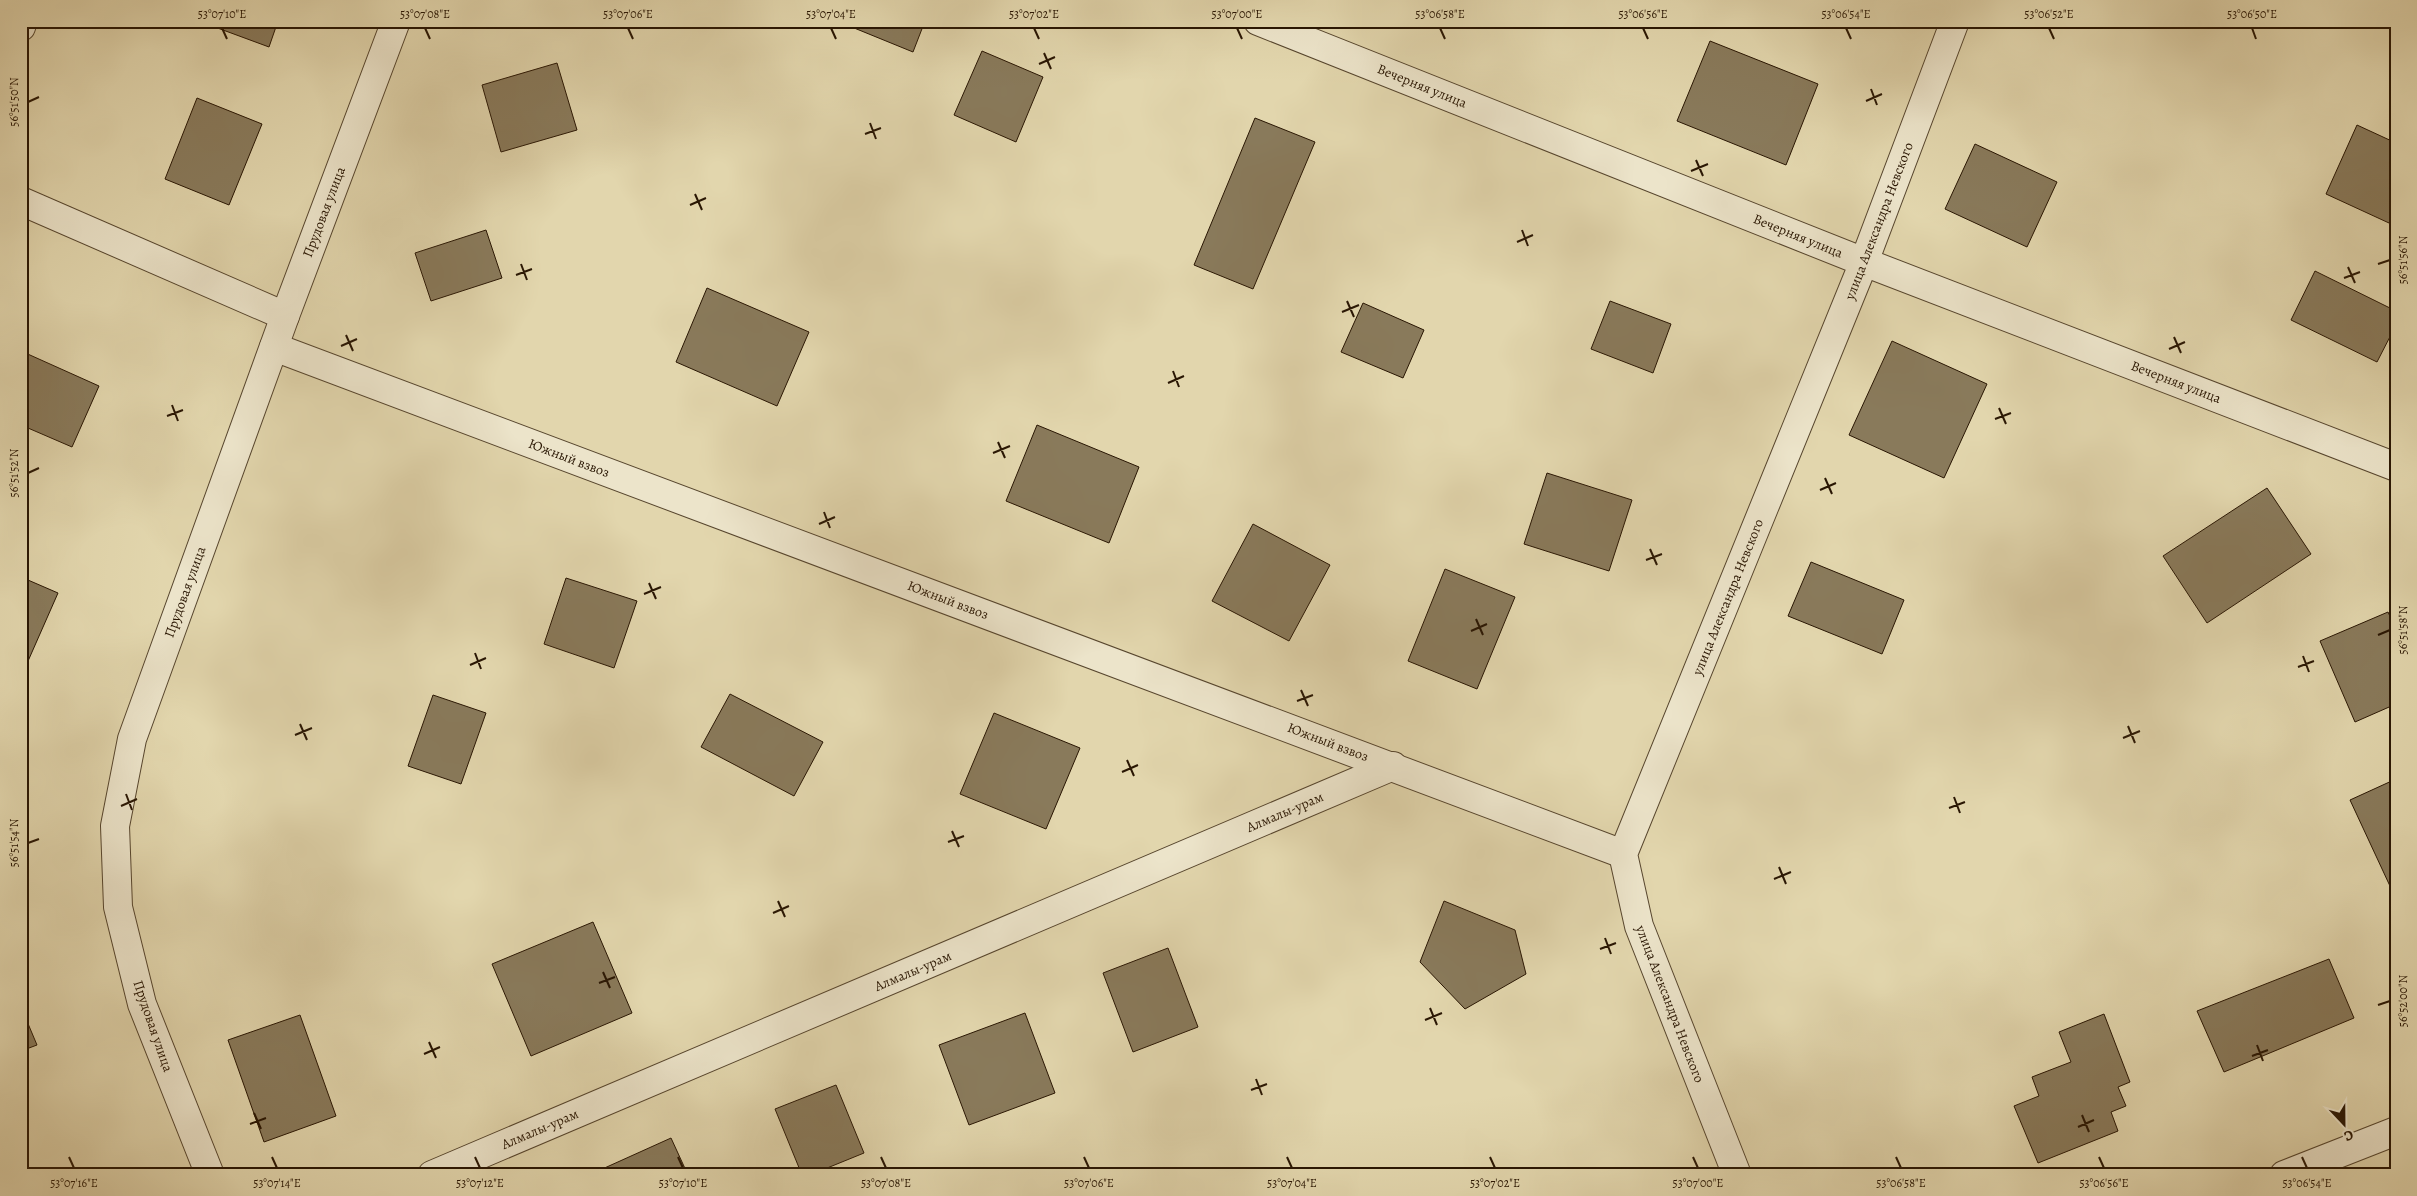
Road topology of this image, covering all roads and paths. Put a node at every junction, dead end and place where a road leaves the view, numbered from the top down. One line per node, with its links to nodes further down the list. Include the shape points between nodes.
1 (23, 21): 5 (street)
2 (396, 21): 8 (street, Прудовая улица)
3 (1258, 21): 7 (street, Вечерняя улица)
4 (1955, 21): 7 (street, улица Александра Невского)
5 (21, 26)
6 (21, 201): 8 (street)
7 (1864, 262): 10 (street, Вечерняя улица); 12 (street, улица Александра Невского)
8 (285, 316): 9 (street, Прудовая улица)
9 (274, 347): 11 (street, Южный взвоз); 14 (street, Прудовая улица, via 132,739 115,826 118,907 142,1004)
10 (2396, 467)
11 (1393, 766): 12 (street, Южный взвоз); 15 (street, Алмалы-урам)
12 (1623, 854): 16 (street, улица Александра Невского, via 1639,926)
13 (2396, 1131): 17 (street)
14 (210, 1175)
15 (432, 1175)
16 (1737, 1175)
17 (2284, 1175)

